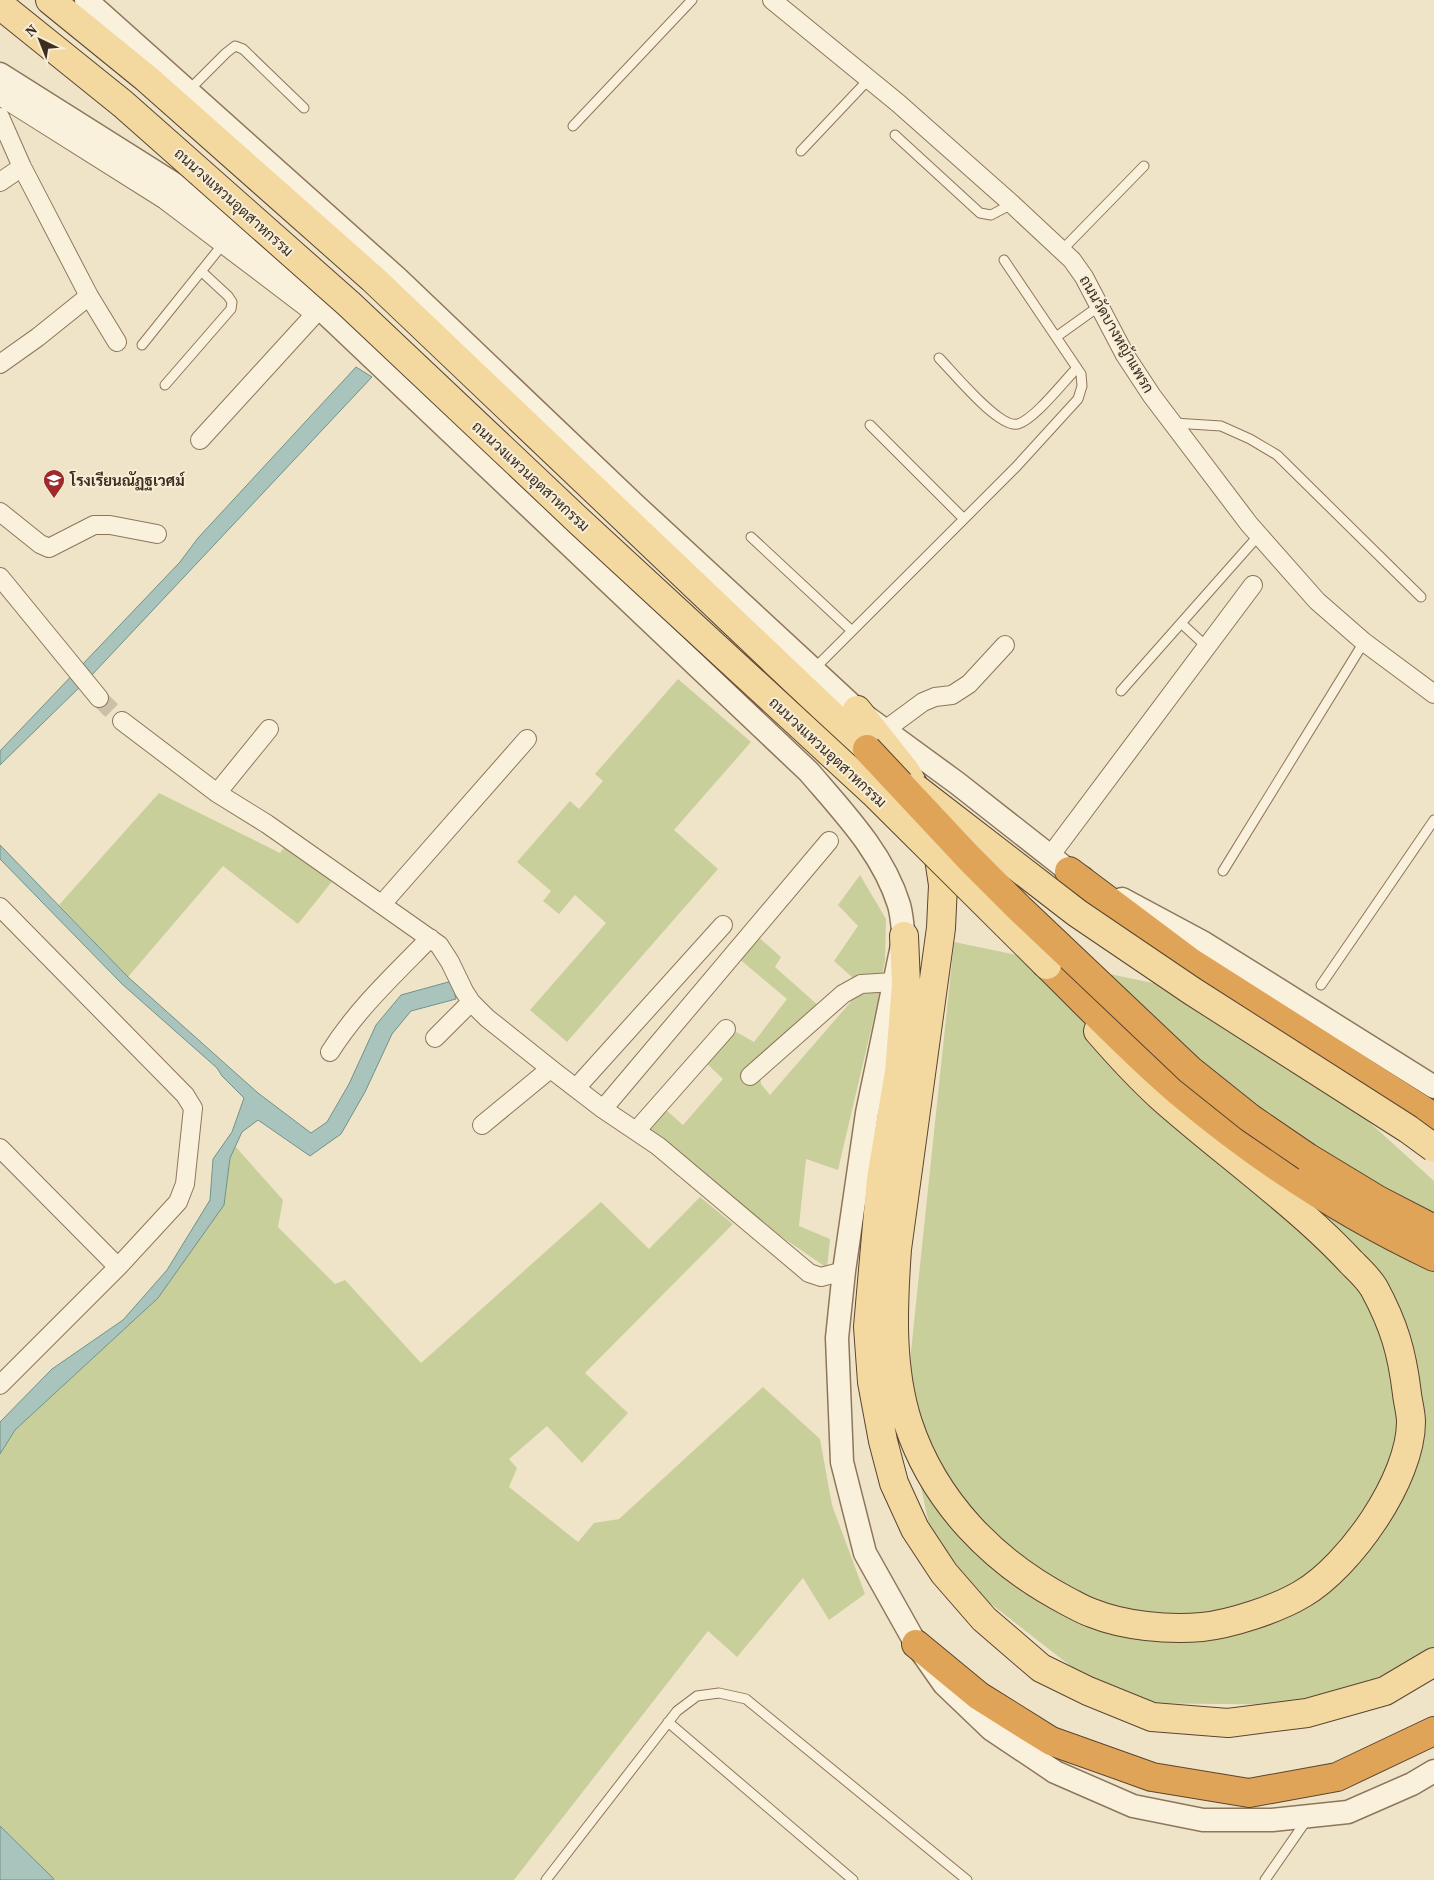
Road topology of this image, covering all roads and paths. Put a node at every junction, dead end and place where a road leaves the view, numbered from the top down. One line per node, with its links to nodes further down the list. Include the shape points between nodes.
1 (50, 0): 59 (main road, ถนนวงแหวนอุตสาหกรรม, via 146,78 373,279)
2 (86, 0): 8 (street)
3 (692, 0): 12 (lane)
4 (772, 0): 7 (street, ถนนวัดบางหญ้าแพรก)
5 (0, 5): 70 (main road, ถนนวงแหวนอุตสาหกรรม, bridge, via 123,104 349,304 876,795)
6 (0, 74): 29 (street, via 176,184 277,268)
7 (869, 79): 14 (lane); 18 (street, ถนนวัดบางหญ้าแพรก)
8 (187, 91): 10 (lane, via 235,46 243,49); 50 (street, via 397,278 634,504)
9 (0, 96): 19 (street, via 165,200)
10 (304, 108)
11 (0, 117): 16 (street)
12 (573, 126)
13 (895, 135): 18 (lane, via 980,213 990,215)
14 (801, 151)
15 (1144, 166): 20 (lane)
16 (22, 167): 17 (street); 23 (street)
17 (0, 182)
18 (1012, 204): 20 (street, ถนนวัดบางหญ้าแพรก)
19 (223, 244): 22 (lane); 25 (street)
20 (1062, 250): 24 (street, ถนนวัดบางหญ้าแพรก, via 1084,277)
21 (1004, 260): 26 (lane)
22 (201, 271): 28 (lane); 33 (lane, via 228,296 232,302 231,309)
23 (89, 296): 27 (street); 31 (street)
24 (1098, 307): 26 (lane); 34 (street, ถนนวัดบางหญ้าแพรก, via 1125,355)
25 (315, 314): 29 (street); 36 (street)
26 (1056, 337): 32 (lane)
27 (117, 342)
28 (142, 346)
29 (359, 346): 68 (street, via 809,772 869,845 889,876 900,907)
30 (940, 358): 32 (lane, via 994,415 1017,424 1033,415)
31 (0, 364)
32 (1077, 368): 38 (lane, via 1082,386 1078,399)
33 (165, 384)
34 (1173, 423): 40 (street, ถนนวัดบางหญ้าแพรก); 44 (lane, via 1221,426 1250,438 1277,455)
35 (870, 425): 38 (lane)
36 (200, 440)
37 (0, 512): 39 (street, via 49,548 94,525)
38 (964, 519): 46 (lane)
39 (157, 534)
40 (1259, 535): 45 (lane); 47 (street, ถนนวัดบางหญ้าแพรก, via 1317,601)
41 (751, 537): 46 (lane)
42 (0, 577): 52 (street)
43 (1253, 585): 49 (street)
44 (1421, 597)
45 (1181, 623): 49 (lane); 51 (lane)
46 (852, 631): 50 (lane)
47 (1364, 642): 53 (street, ถนนวัดบางหญ้าแพรก); 64 (lane)
48 (1005, 645): 57 (street, via 969,684 952,694 924,702)
49 (1207, 647): 63 (street)
50 (814, 669): 54 (street)
51 (1121, 691)
52 (95, 694)
53 (1434, 694)
54 (857, 710): 57 (street); 70 (main road, ถนนวงแหวนอุตสาหกรรม, via 906,772 921,797 939,850 944,885 941,928 897,1249 894,1296 894,1339 899,1380 907,1422 926,1465 950,1506 989,1548 1039,1586 1093,1614 1144,1626 1204,1627 1260,1614 1303,1594 1357,1544 1376,1518 1405,1456 1411,1423 1402,1357 1389,1318 1371,1283 1321,1230 1161,1097 1125,1062)
55 (122, 721): 60 (street)
56 (269, 729): 60 (street)
57 (885, 730): 63 (street, via 958,783)
58 (527, 739): 65 (street)
59 (866, 749): 86 (main road, ถนนวงแหวนอุตสาหกรรม, bridge, via 1077,913); 87 (highway, bridge, via 988,878 1190,1070 1250,1118 1307,1157)
60 (217, 793): 65 (street)
61 (1434, 820): 72 (lane)
62 (829, 841): 81 (street)
63 (1059, 864): 79 (street, via 1204,943); 82 (highway, via 1189,961)
64 (1223, 871)
65 (382, 904): 69 (street)
66 (2, 912): 89 (street, via 185,1095 193,1108 185,1184 178,1202)
67 (723, 925): 80 (street)
68 (904, 936): 71 (street); 93 (main road, via 906,984 899,1072 881,1179 868,1327 874,1392 894,1483 915,1529 944,1573 984,1619 1041,1668 1152,1717 1228,1723 1307,1713 1386,1690)
69 (430, 938): 73 (street, via 450,962); 76 (street, via 370,999 344,1029)
70 (1047, 965): 88 (highway, via 1128,1046 1231,1134 1301,1183 1365,1222)
71 (894, 982): 78 (street, via 861,984 843,994); 90 (street, via 867,1113)
72 (1321, 985)
73 (471, 1002): 75 (street); 77 (street)
74 (726, 1029): 84 (street)
75 (435, 1038)
76 (330, 1052)
77 (550, 1069): 80 (street); 83 (street)
78 (750, 1076)
79 (1434, 1087)
80 (576, 1088): 81 (street)
81 (604, 1109): 84 (street)
82 (1434, 1117)
83 (482, 1125)
84 (636, 1131): 90 (street, via 809,1273 820,1278)
85 (0, 1148): 89 (street)
86 (1434, 1148)
87 (1434, 1229)
88 (1434, 1257)
89 (118, 1267): 91 (street)
90 (844, 1271): 92 (street, via 837,1338 842,1462 866,1554)
91 (0, 1385)
92 (916, 1644): 95 (highway, via 979,1696 1050,1741 1152,1778 1249,1793 1337,1777); 97 (street, via 944,1684 991,1729 1054,1772 1133,1806 1203,1820 1272,1820)
93 (1434, 1662)
94 (668, 1722): 98 (lane); 99 (lane); 100 (lane, via 697,1696 719,1693 746,1699)
95 (1434, 1731)
96 (1434, 1771): 97 (street, via 1348,1812)
97 (1310, 1816): 101 (lane)
98 (546, 1880)
99 (853, 1880)
100 (968, 1880)
101 (1265, 1880)

